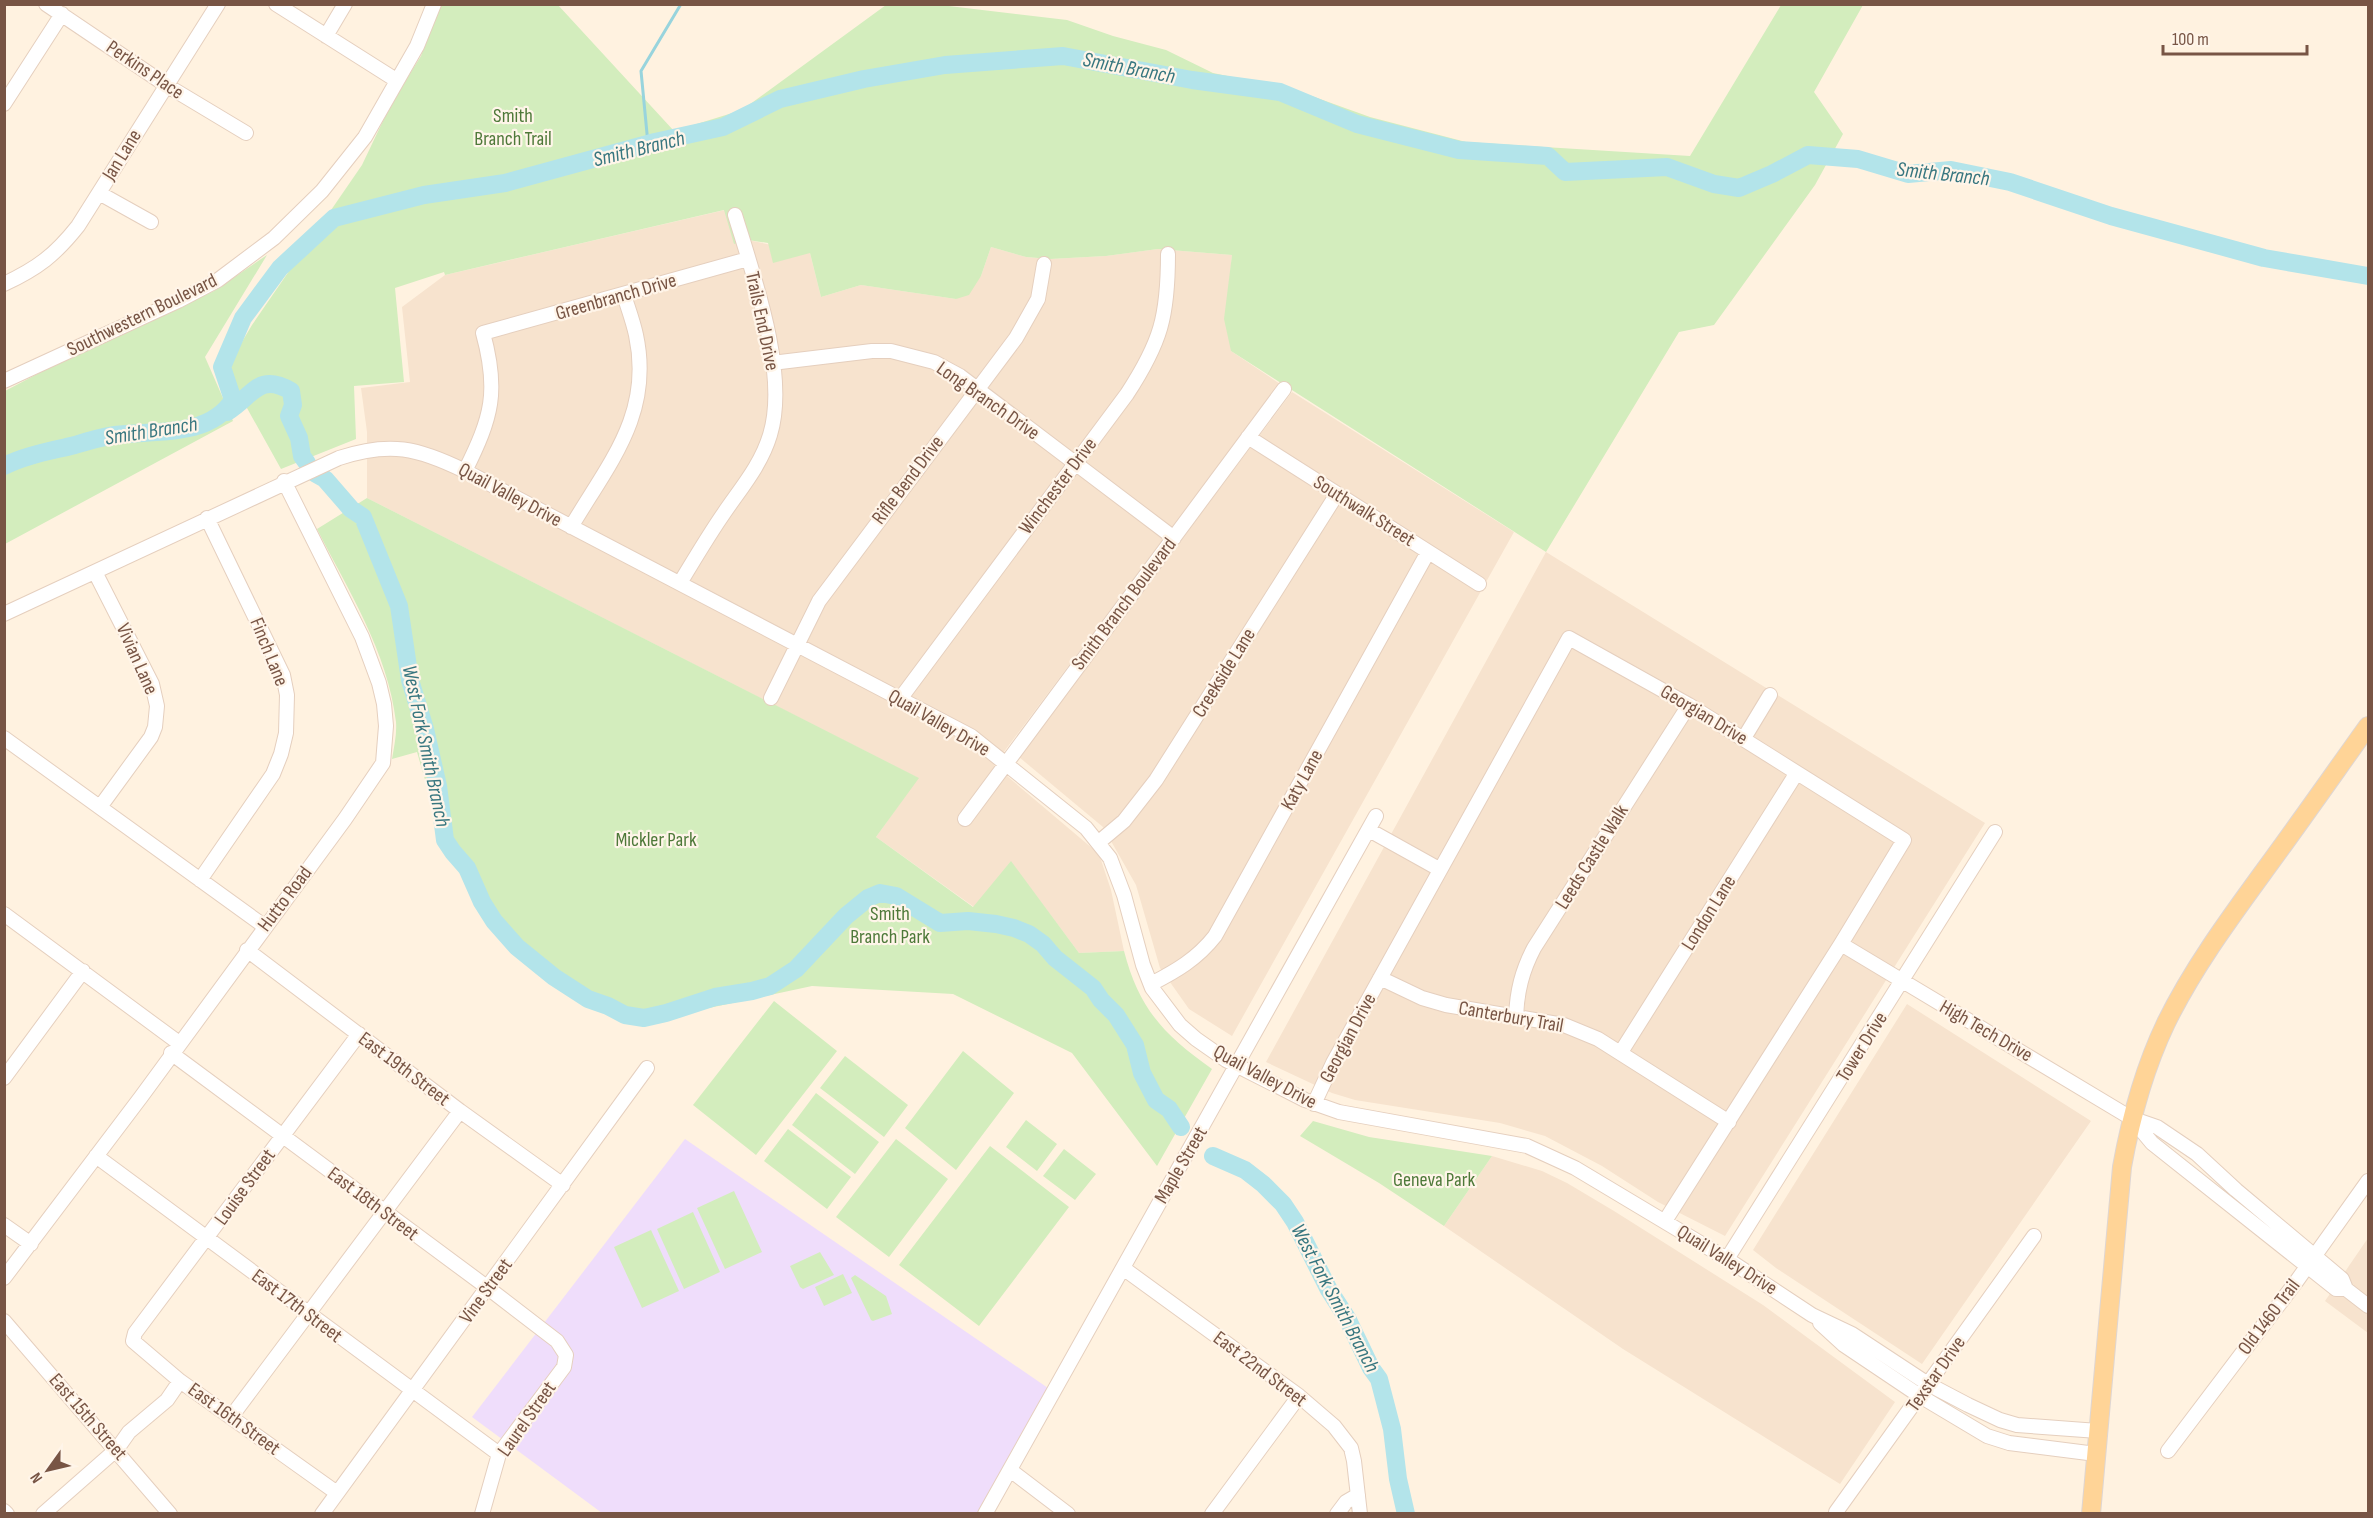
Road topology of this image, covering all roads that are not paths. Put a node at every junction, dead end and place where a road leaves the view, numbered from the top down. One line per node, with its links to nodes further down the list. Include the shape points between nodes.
1 (46, 4): 6 (street, Perkins Place)
2 (218, 4): 9 (street, Jan Lane)
3 (276, 4): 7 (street)
4 (345, 4): 7 (street)
5 (434, 4): 8 (street, Southwestern Boulevard, via 417,46)
6 (62, 14): 9 (street, Perkins Place); 10 (street)
7 (327, 36): 8 (street)
8 (396, 80): 21 (street, Southwestern Boulevard, via 365,137 344,165 300,214 247,259 178,301)
9 (166, 85): 11 (street, Perkins Place); 12 (street, Jan Lane)
10 (4, 104)
11 (246, 133)
12 (99, 193): 14 (street); 18 (street, Jan Lane, via 61,247 44,262)
13 (735, 215): 16 (street, Trails End Drive)
14 (151, 222)
15 (1168, 254): 25 (street, Winchester Drive, via 1168,295 1152,356)
16 (748, 259): 19 (street, Greenbranch Drive); 20 (street, Trails End Drive, via 764,312)
17 (1044, 264): 22 (street, Rifle Bend Drive, via 1038,299 1029,317)
18 (4, 284)
19 (624, 295): 26 (street, Greenbranch Drive, via 483,333 491,368 489,417); 30 (street, via 639,355 637,403 624,439)
20 (772, 363): 22 (street, Long Branch Drive, via 891,351 934,362); 34 (street, Trails End Drive, via 775,393 771,434 746,484)
21 (4, 381)
22 (976, 389): 25 (street, Long Branch Drive); 37 (street, Rifle Bend Drive, via 819,600)
23 (1284, 389): 24 (street, Smith Branch Boulevard)
24 (1248, 437): 28 (street, Southwalk Street); 31 (street, Smith Branch Boulevard)
25 (1074, 464): 31 (street, Long Branch Drive); 40 (street, Winchester Drive)
26 (465, 471): 27 (street, Quail Valley Drive, via 424,452 388,447 348,454); 30 (street, Quail Valley Drive)
27 (284, 482): 29 (street, Quail Valley Drive); 56 (street, Hutto Road, via 362,637 379,683 386,726 383,763)
28 (1337, 494): 32 (street, Southwalk Street); 52 (street, Creekside Lane, via 1156,780 1124,820)
29 (207, 518): 33 (street, Quail Valley Drive); 54 (street, Finch Lane, via 283,675 287,715 281,754 273,774)
30 (571, 527): 34 (street, Quail Valley Drive)
31 (1174, 537): 45 (street, Smith Branch Boulevard)
32 (1428, 552): 35 (street, Southwalk Street); 62 (street, Katy Lane, via 1215,936 1190,963)
33 (95, 572): 36 (street, Quail Valley Drive); 47 (street, Vivian Lane, via 152,684 157,706 151,737)
34 (680, 584): 37 (street, Quail Valley Drive)
35 (1479, 584)
36 (4, 614)
37 (798, 644): 39 (street, Rifle Bend Drive); 40 (street, Quail Valley Drive)
38 (1770, 695): 44 (street)
39 (771, 698)
40 (900, 699): 45 (street, Quail Valley Drive, via 971,736)
41 (1689, 705): 44 (street, Georgian Drive); 53 (street, Georgian Drive, via 1569,638); 63 (street, Leeds Castle Walk, via 1534,948 1517,990)
42 (2368, 726): 72 (main road, via 2190,979 2165,1025)
43 (4, 738): 47 (street)
44 (1744, 738): 46 (street, Georgian Drive)
45 (1005, 763): 49 (street, Smith Branch Boulevard); 52 (street, Quail Valley Drive)
46 (1796, 774): 57 (street, Georgian Drive, via 1904,840); 66 (street, London Lane)
47 (100, 807): 54 (street)
48 (1376, 816): 50 (street, Maple Street)
49 (965, 819)
50 (1369, 830): 53 (street); 67 (street, Maple Street)
51 (1995, 832): 61 (street, Tower Drive)
52 (1099, 842): 62 (street, Quail Valley Drive, via 1110,858 1124,895)
53 (1439, 869): 60 (street, Georgian Drive)
54 (200, 880): 56 (street)
55 (4, 914): 59 (street, East 18th Street)
56 (264, 926): 58 (street, Hutto Road)
57 (1841, 944): 61 (street, High Tech Drive); 73 (street, Georgian Drive)
58 (247, 950): 64 (street, East 19th Street); 65 (street, Hutto Road)
59 (83, 971): 65 (street, East 18th Street); 69 (street)
60 (1380, 978): 63 (street, Canterbury Trail, via 1438,1003); 70 (street, Georgian Drive)
61 (1902, 982): 72 (street, High Tech Drive); 84 (street, Tower Drive)
62 (1151, 984): 67 (street, Quail Valley Drive, via 1180,1025)
63 (1516, 1017): 66 (street, Canterbury Trail, via 1564,1025)
64 (359, 1034): 71 (street, East 19th Street); 74 (street, Louise Street)
65 (175, 1048): 74 (street, East 18th Street); 75 (street, Hutto Road)
66 (1621, 1052): 73 (street, Canterbury Trail)
67 (1238, 1066): 70 (street, Quail Valley Drive); 86 (street, Maple Street)
68 (647, 1068): 77 (street, Vine Street)
69 (4, 1078)
70 (1314, 1104): 79 (street, Quail Valley Drive, via 1381,1121 1527,1146 1575,1168)
71 (460, 1111): 77 (street, East 19th Street); 78 (street)
72 (2131, 1118): 85 (street, High Tech Drive, via 2157,1127 2197,1154); 99 (main road, via 2122,1167)
73 (1729, 1122): 79 (street, Georgian Drive)
74 (282, 1136): 78 (street, East 18th Street); 82 (street, Louise Street)
75 (96, 1156): 82 (street, East 17th Street); 83 (street, Hutto Road)
76 (2368, 1181): 85 (street, Old 1460 Trail)
77 (563, 1185): 88 (street, Vine Street)
78 (383, 1212): 88 (street, East 18th Street); 90 (street)
79 (1665, 1221): 84 (street, Quail Valley Drive)
80 (4, 1225): 83 (street)
81 (2034, 1236): 96 (street, Texstar Drive)
82 (208, 1239): 90 (street, East 17th Street); 92 (street, Louise Street, via 135,1333)
83 (31, 1244): 87 (street, Hutto Road)
84 (1727, 1260): 96 (street, Quail Valley Drive, via 1812,1315 1852,1334)
85 (2311, 1261): 89 (street, High Tech Drive, via 2342,1279 2346,1289); 101 (street, Old 1460 Trail)
86 (1123, 1268): 97 (street, East 22nd Street); 104 (street, Maple Street)
87 (4, 1278)
88 (488, 1288): 93 (street, East 18th Street, via 557,1341); 95 (street, Vine Street)
89 (2368, 1306)
90 (309, 1314): 95 (street, East 17th Street); 98 (street)
91 (4, 1321): 100 (street, East 15th Street)
92 (133, 1341): 94 (street, East 16th Street)
93 (566, 1360): 102 (street, Laurel Street)
94 (180, 1381): 98 (street, East 16th Street); 100 (street, via 167,1400 129,1432)
95 (412, 1390): 102 (street, East 17th Street); 105 (street, Vine Street)
96 (1924, 1390): 99 (street, Quail Valley Drive, via 2009,1422); 103 (street, Quail Valley Drive, via 1977,1430 1998,1440); 107 (street, Texstar Drive)
97 (1299, 1396): 106 (street, East 22nd Street, via 1334,1426 1351,1448); 114 (street)
98 (231, 1417): 105 (street, East 16th Street)
99 (2098, 1431): 103 (main road)
100 (117, 1449): 108 (street); 109 (street, East 15th Street)
101 (2168, 1451)
102 (499, 1454): 111 (street, Laurel Street)
103 (2096, 1454): 117 (main road)
104 (1010, 1470): 112 (street, Maple Street); 113 (street)
105 (337, 1493): 110 (street, Vine Street)
106 (1358, 1495): 115 (street); 116 (street, East 22nd Street)
107 (1836, 1512)
108 (43, 1514)
109 (170, 1514)
110 (322, 1514)
111 (482, 1514)
112 (985, 1514)
113 (1068, 1514)
114 (1212, 1514)
115 (1337, 1514)
116 (1360, 1514)
117 (2091, 1514)

